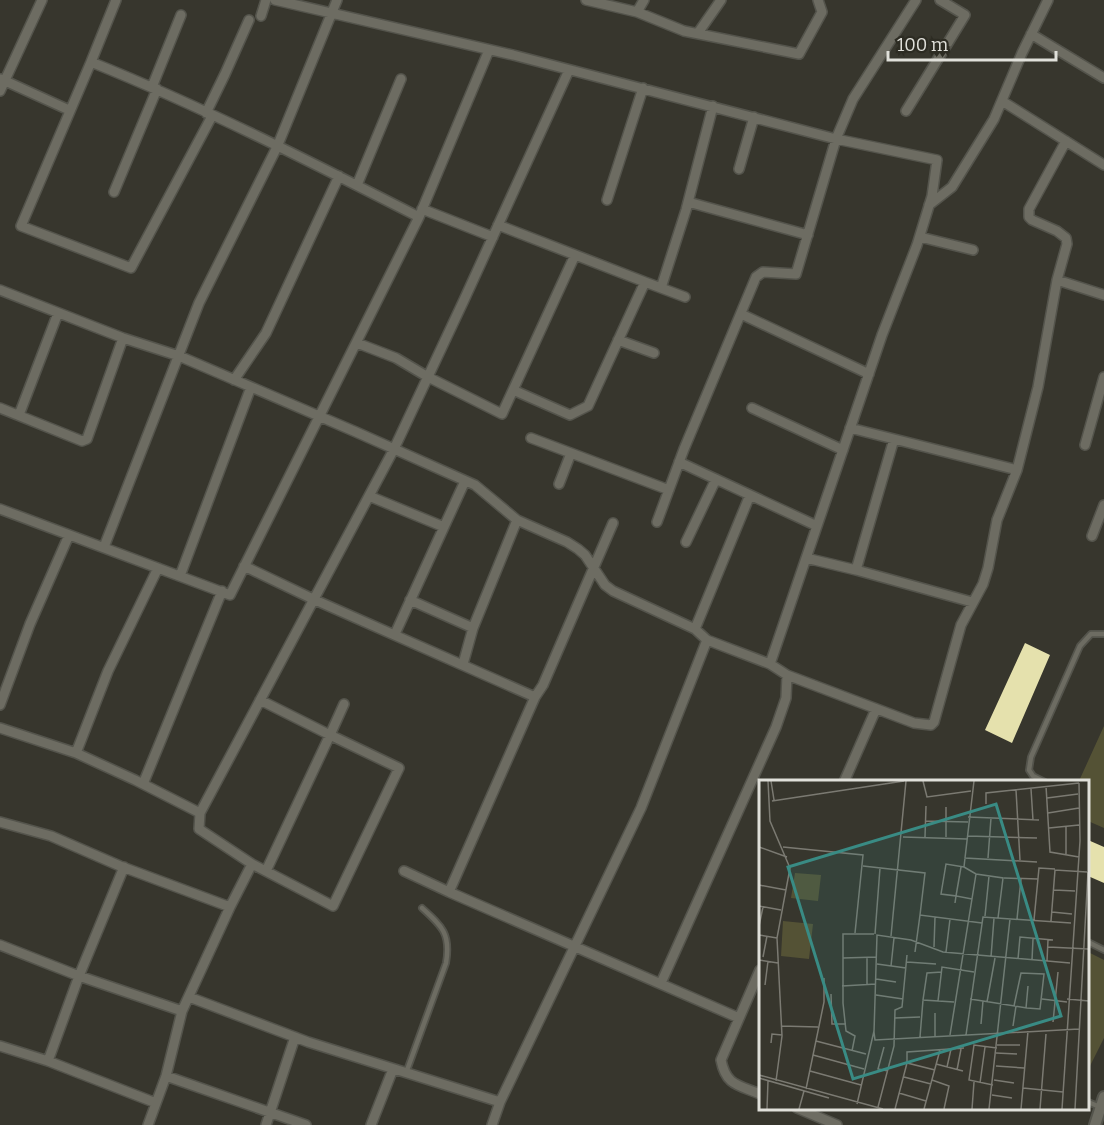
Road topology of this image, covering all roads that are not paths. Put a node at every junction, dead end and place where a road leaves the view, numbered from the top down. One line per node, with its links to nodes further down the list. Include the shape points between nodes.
1 (42, 0): 24 (street)
2 (116, 0): 21 (street)
3 (266, 0): 16 (street)
4 (275, 0): 14 (street)
5 (337, 0): 14 (street)
6 (586, 0): 13 (street)
7 (644, 0): 13 (street)
8 (721, 0): 18 (street)
9 (818, 0): 18 (street, via 822,12 799,54)
10 (916, 0): 35 (street, via 853,99)
11 (940, 0): 32 (street, via 965,15)
12 (1048, 0): 19 (street)
13 (637, 12): 18 (street)
14 (331, 14): 20 (street); 37 (street)
15 (181, 15): 26 (street)
16 (261, 16)
17 (249, 20): 33 (street)
18 (698, 33)
19 (1031, 34): 23 (street); 29 (street)
20 (489, 50): 22 (street); 46 (street)
21 (91, 62): 26 (street); 31 (street)
22 (569, 69): 27 (street); 47 (street)
23 (1104, 78)
24 (2, 79): 28 (street); 31 (street)
25 (401, 79): 41 (street)
26 (154, 88): 33 (street); 42 (street)
27 (643, 88): 30 (street); 43 (street)
28 (0, 91)
29 (1002, 101): 36 (street); 45 (street, via 952,187)
30 (713, 106): 34 (street); 44 (street)
31 (69, 110): 33 (street, via 21,226 131,268)
32 (906, 111)
33 (209, 114): 37 (street)
34 (754, 117): 35 (street); 39 (street)
35 (836, 139): 45 (street, via 937,160); 48 (street)
36 (1066, 141): 38 (street); 53 (street, via 1029,209 1032,220 1066,238)
37 (277, 147): 40 (street); 65 (street, via 199,303)
38 (1104, 165)
39 (739, 169)
40 (339, 176): 41 (street); 69 (street, via 266,333)
41 (357, 185): 46 (street)
42 (114, 192)
43 (608, 200)
44 (688, 202): 48 (street); 55 (street)
45 (929, 205): 50 (street)
46 (420, 213): 49 (street); 63 (street)
47 (498, 225): 49 (street); 52 (street)
48 (808, 235): 60 (street, via 796,274 763,272 756,277)
49 (493, 237): 67 (street)
50 (920, 237): 51 (street); 66 (street)
51 (973, 250)
52 (575, 255): 54 (street); 71 (street)
53 (1057, 280): 57 (street); 84 (street, via 1038,387)
54 (645, 282): 55 (street); 62 (street)
55 (661, 288): 58 (street)
56 (0, 290): 59 (street)
57 (1104, 295)
58 (685, 297)
59 (58, 313): 61 (street); 74 (street)
60 (741, 314): 66 (street); 83 (street)
61 (123, 338): 65 (street); 74 (street, via 87,439 82,441)
62 (618, 340): 64 (street); 71 (street, via 588,406 570,416)
63 (357, 343): 67 (street); 75 (street)
64 (654, 353)
65 (179, 356): 69 (street); 101 (street)
66 (868, 374): 76 (street)
67 (428, 376): 71 (street, via 502,414); 80 (street)
68 (1104, 377): 79 (street)
69 (234, 380): 70 (street)
70 (251, 387): 75 (street); 107 (street)
71 (513, 390)
72 (0, 408): 74 (street)
73 (752, 408): 81 (street)
74 (19, 415)
75 (319, 416): 80 (street); 103 (street)
76 (850, 428): 78 (street); 81 (street)
77 (531, 438): 82 (street)
78 (894, 439): 84 (street); 106 (street)
79 (1085, 445)
80 (394, 449): 86 (street); 90 (street)
81 (843, 450): 96 (street)
82 (571, 453): 87 (street); 88 (street)
83 (679, 462): 85 (street); 88 (street)
84 (1017, 470): 111 (street, via 998,520 983,584)
85 (716, 479): 89 (street); 100 (street)
86 (465, 480): 93 (street); 97 (street)
87 (559, 484)
88 (669, 490): 94 (street)
89 (750, 495): 96 (street); 113 (street)
90 (369, 496): 97 (street); 109 (street)
91 (1104, 504): 99 (street)
92 (0, 509): 98 (street)
93 (517, 520): 105 (street, via 567,542 585,555); 112 (street)
94 (657, 522)
95 (613, 523): 105 (street)
96 (817, 526): 102 (street)
97 (444, 527): 110 (street)
98 (69, 534): 101 (street); 123 (street)
99 (1092, 536)
100 (686, 542)
101 (104, 547): 104 (street)
102 (806, 558): 106 (street); 118 (street)
103 (244, 567): 108 (street, via 230,595); 109 (street)
104 (158, 568): 107 (street); 127 (street, via 108,671)
105 (595, 569): 113 (street, via 613,591); 120 (street)
106 (856, 570): 111 (street)
107 (180, 576): 108 (street)
108 (222, 591): 130 (street)
109 (315, 600): 114 (street); 121 (street)
110 (410, 600): 112 (street); 114 (street)
111 (972, 602): 124 (street, via 961,625 934,722 922,725)
112 (473, 628): 117 (street)
113 (695, 629): 116 (street)
114 (395, 634): 117 (street)
115 (1104, 634): 129 (lane, via 1091,634 1080,646 1031,757 1029,770)
116 (707, 640): 118 (street); 142 (street, via 641,808)
117 (463, 664): 120 (street)
118 (770, 664): 119 (street)
119 (787, 675): 124 (street); 146 (street, via 786,698 776,727)
120 (535, 697): 137 (street)
121 (260, 700): 126 (street); 131 (street)
122 (344, 704): 126 (street)
123 (0, 705)
124 (876, 709): 128 (street)
125 (0, 728): 127 (street)
126 (330, 735): 135 (street); 135 (street, via 399,768 333,906)
127 (76, 753): 130 (street)
128 (845, 780)
129 (1041, 780)
130 (143, 784): 131 (street)
131 (200, 813): 133 (street, via 199,830)
132 (0, 822): 134 (street, via 51,836)
133 (252, 864): 135 (street); 138 (street)
134 (124, 867): 138 (street); 145 (street)
135 (266, 871)
136 (404, 871): 137 (street)
137 (449, 892): 142 (street)
138 (231, 907): 147 (street)
139 (422, 908): 154 (lane, via 440,924 449,948)
140 (1089, 942): 143 (lane)
141 (0, 945): 145 (street)
142 (576, 948): 146 (street); 157 (street)
143 (1104, 950)
144 (759, 972): 149 (street)
145 (79, 976): 148 (street); 152 (street)
146 (661, 983): 149 (street)
147 (189, 997): 148 (street); 150 (street)
148 (182, 1011): 155 (street)
149 (739, 1018): 156 (street, via 722,1060 724,1072 729,1080)
150 (295, 1037): 153 (street); 161 (street)
151 (0, 1046): 152 (street)
152 (48, 1061): 159 (street)
153 (393, 1069): 154 (street); 165 (street)
154 (406, 1073): 157 (street)
155 (166, 1076): 159 (street); 161 (street)
156 (759, 1094)
157 (500, 1102): 166 (street)
158 (1102, 1102): 168 (street)
159 (156, 1103): 162 (street)
160 (802, 1110): 167 (street)
161 (271, 1112): 163 (street); 164 (street)
162 (148, 1125)
163 (266, 1125)
164 (306, 1125)
165 (371, 1125)
166 (492, 1125)
167 (837, 1125)
168 (1095, 1125)

